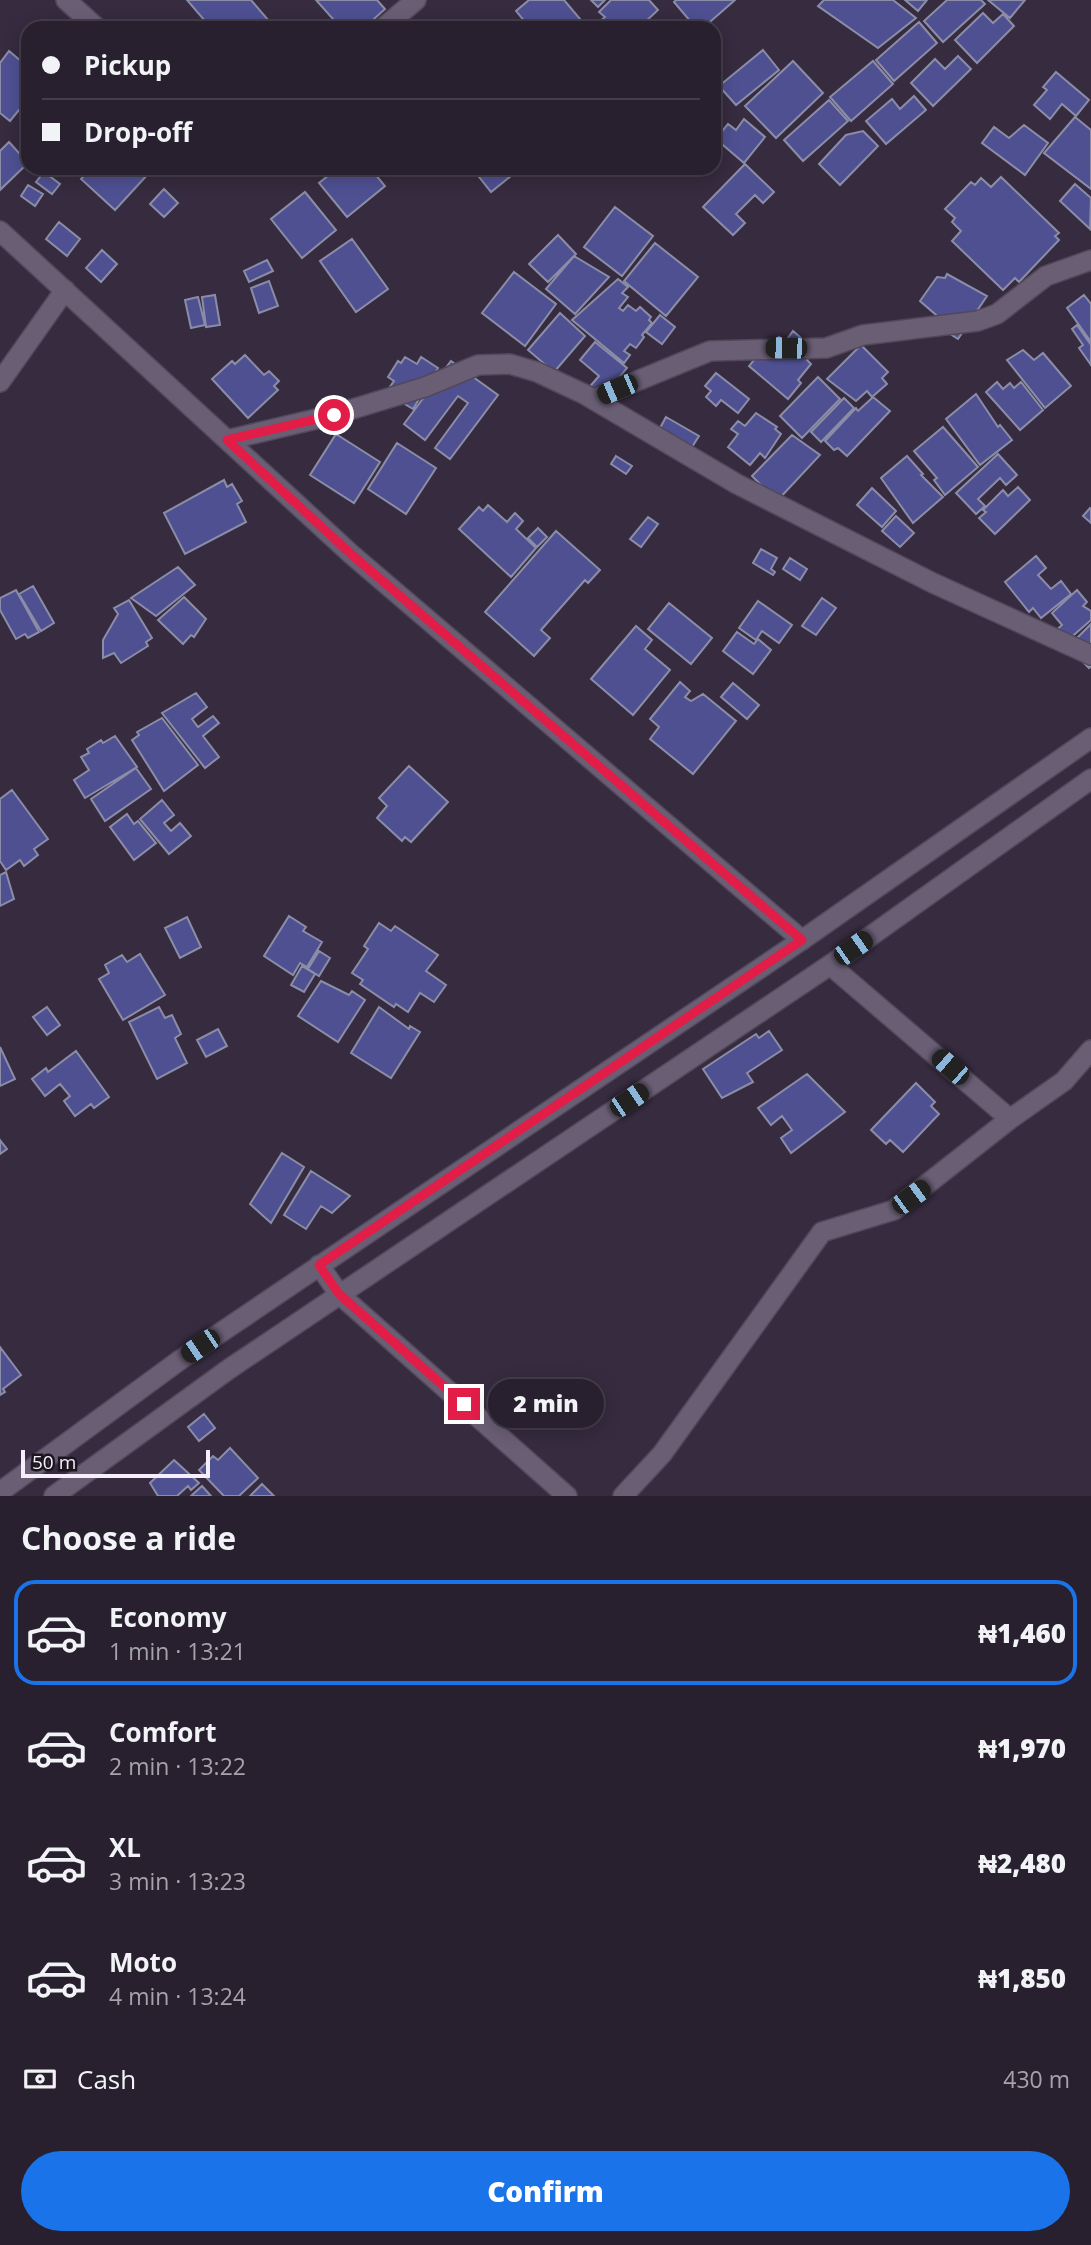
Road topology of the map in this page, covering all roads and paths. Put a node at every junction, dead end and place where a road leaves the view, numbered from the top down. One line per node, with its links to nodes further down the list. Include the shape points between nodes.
1 (66, 0): 3 (street)
2 (416, 0): 4 (street)
3 (89, 21)
4 (391, 21)
5 (0, 231): 7 (street)
6 (1091, 260): 9 (street, via 1046,276 997,314 978,321 863,335 826,348 710,351)
7 (65, 290): 8 (street); 10 (street)
8 (0, 382)
9 (593, 399): 10 (street, via 510,364 478,365 334,415); 11 (street, via 737,484 933,583)
10 (227, 440): 14 (street, via 351,554)
11 (1091, 654)
12 (1091, 738): 14 (street)
13 (1091, 779): 15 (street)
14 (802, 940): 18 (street)
15 (830, 965): 17 (street); 19 (street)
16 (1091, 1050): 17 (street, via 1064,1081)
17 (1010, 1119): 23 (street, via 894,1210 822,1232 662,1454)
18 (319, 1265): 19 (street); 20 (street)
19 (339, 1294): 21 (street); 22 (street)
20 (0, 1492)
21 (54, 1496)
22 (567, 1496)
23 (622, 1496)

